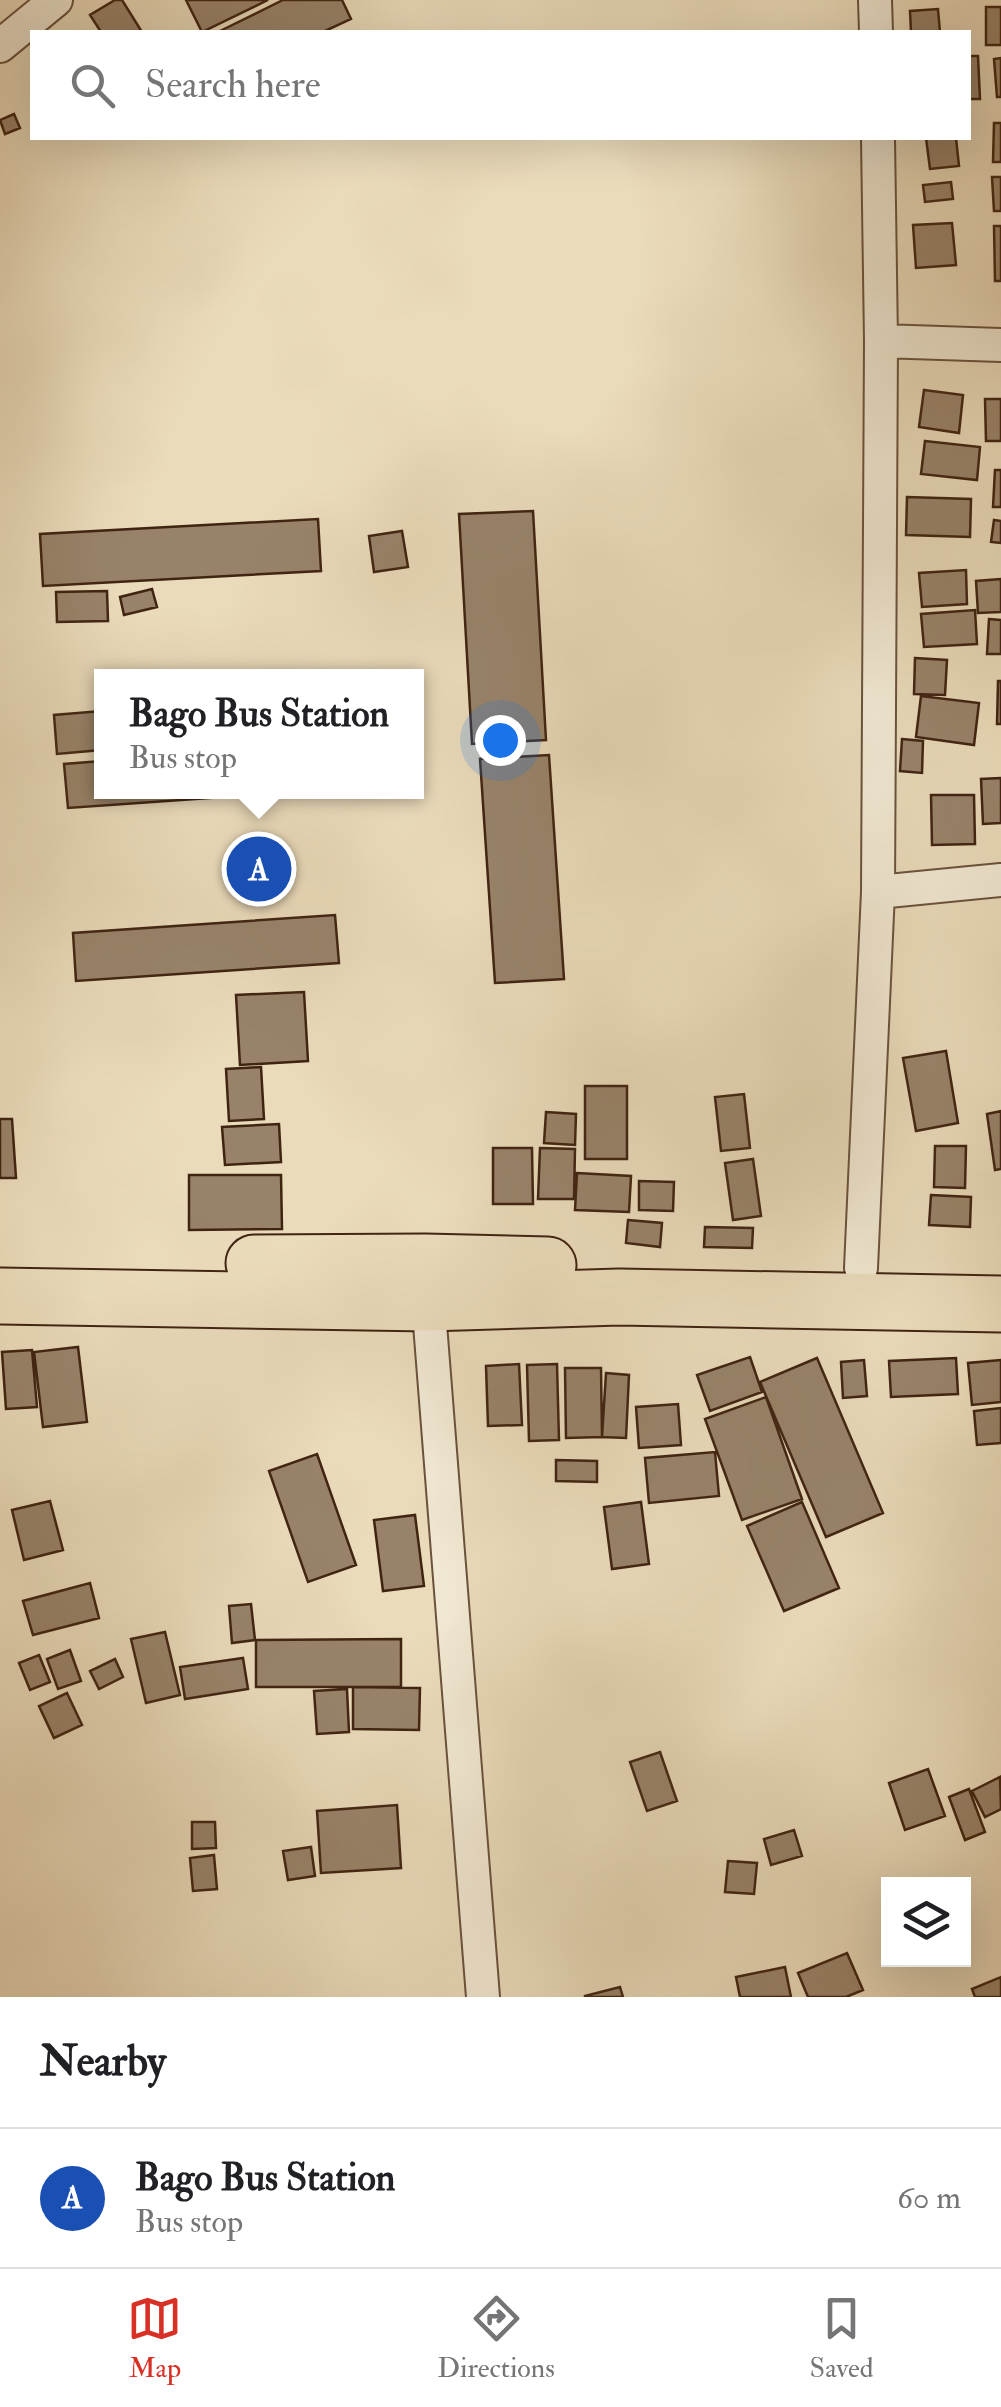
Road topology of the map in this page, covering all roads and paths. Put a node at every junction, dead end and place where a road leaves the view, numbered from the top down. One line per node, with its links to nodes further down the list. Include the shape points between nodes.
1 (56, 0): 4 (street)
2 (876, 0): 3 (street)
3 (876, 30)
4 (0, 46)
5 (878, 140): 6 (street)
6 (880, 340): 7 (street); 9 (street)
7 (1001, 345)
8 (1001, 880): 9 (street)
9 (878, 892): 11 (street)
10 (0, 1264): 13 (highway)
11 (861, 1268): 12 (highway); 13 (highway)
12 (1001, 1268)
13 (427, 1282): 14 (highway); 15 (highway, via 620,1296); 16 (street)
14 (0, 1296)
15 (1001, 1304)
16 (483, 1997)

